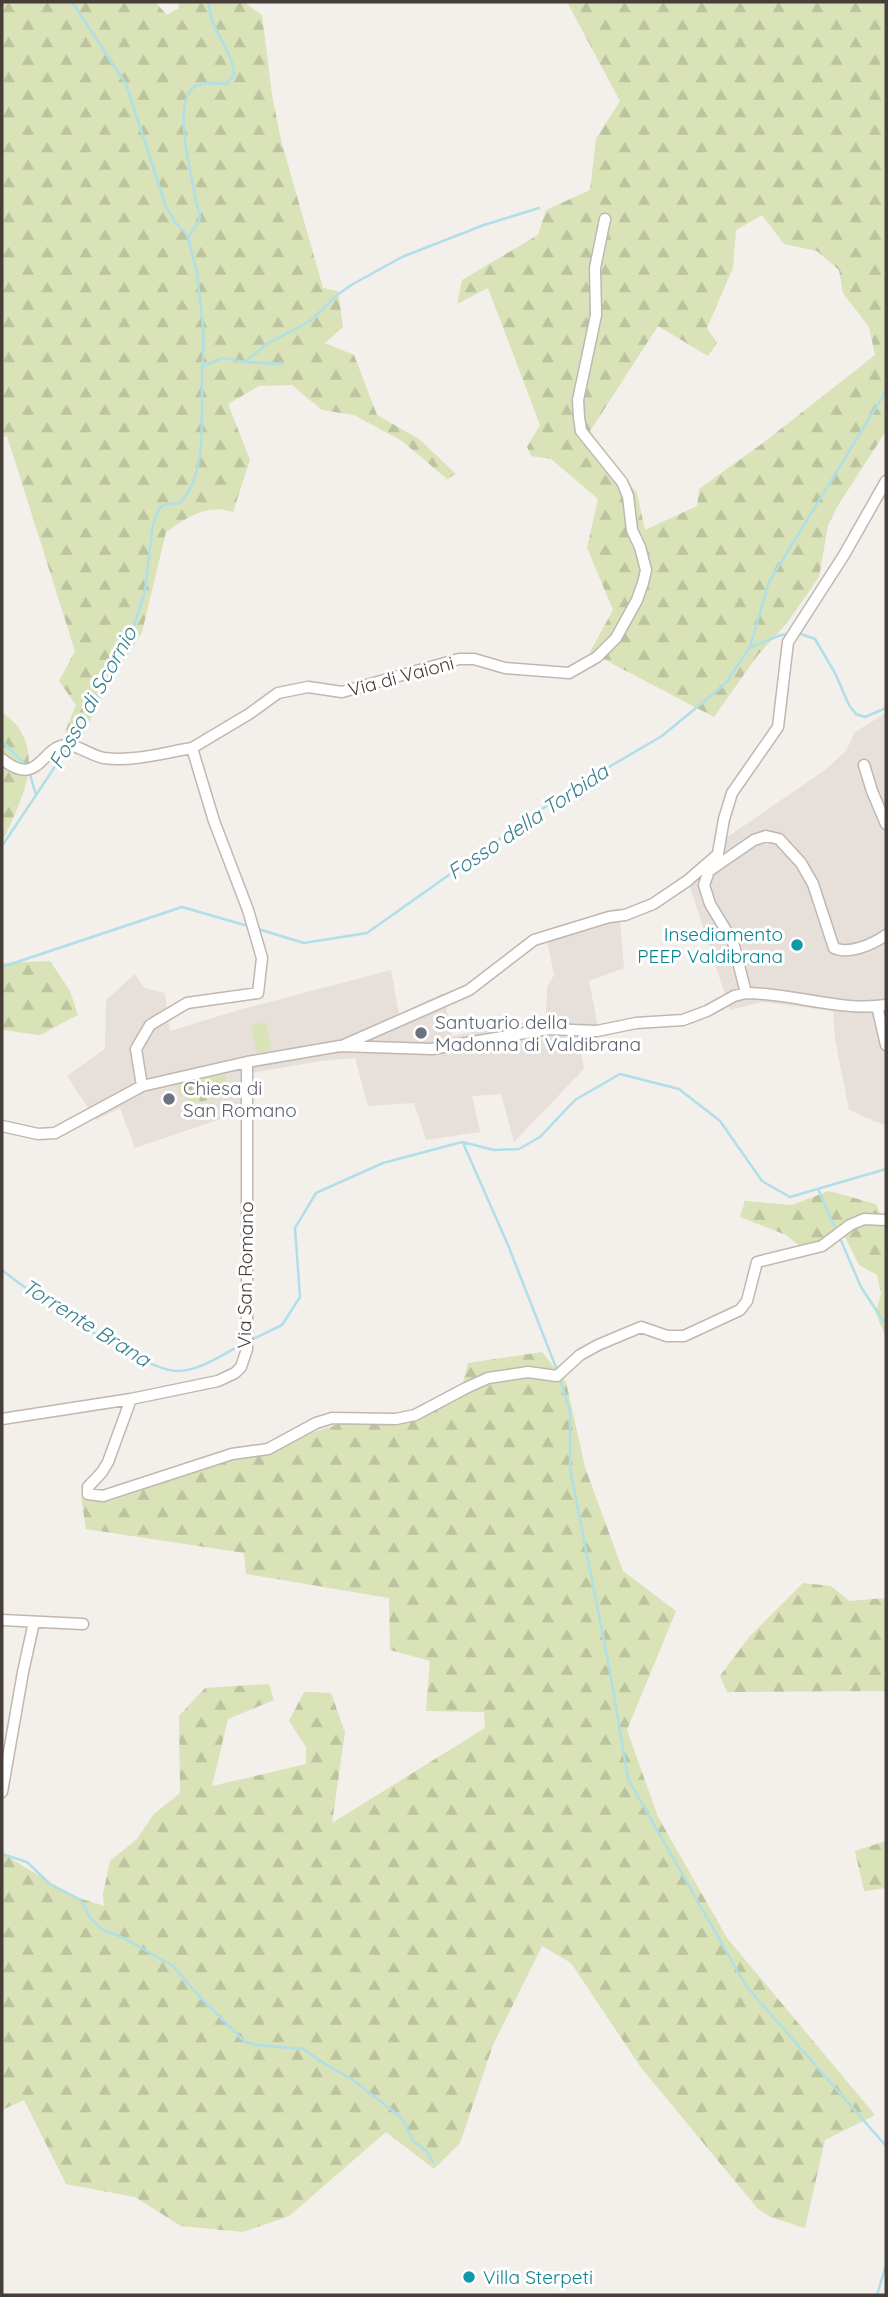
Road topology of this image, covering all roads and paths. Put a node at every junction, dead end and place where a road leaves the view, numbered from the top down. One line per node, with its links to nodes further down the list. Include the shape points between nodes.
1 (605, 219): 3 (street, Via di Vaioni, via 596,268 596,315 578,400 579,417 581,431 628,495 632,530 646,570 637,600 616,638 597,657 569,673 459,659 342,692 308,687 278,693)
2 (886, 481): 7 (street, via 788,642 778,727 732,793)
3 (192, 748): 4 (street, Via di Vaioni, via 132,759 102,758 69,745 59,747 32,769 19,769); 14 (street, via 262,958 258,993 187,1003 150,1025 136,1049)
4 (2, 759)
5 (864, 765): 6 (street)
6 (886, 824)
7 (716, 860): 8 (street, via 772,836 786,845 808,874 834,948 853,949); 9 (street, via 705,877 705,891 733,942); 12 (street, via 653,904 534,940 469,990)
8 (886, 935)
9 (746, 993): 10 (street); 12 (street, via 683,1020 597,1031 549,1029 432,1049)
10 (881, 1005): 11 (street)
11 (886, 1045)
12 (341, 1046): 13 (street)
13 (247, 1062): 14 (street); 17 (street, Via San Romano, via 247,1349 241,1367 227,1379)
14 (142, 1086): 15 (street, via 55,1133)
15 (2, 1126)
16 (886, 1220): 17 (street, via 864,1219 822,1246 757,1262 747,1301 740,1310 684,1336 641,1327 580,1355 557,1376 528,1372 488,1378 415,1415 332,1418 268,1449 232,1454 103,1496 88,1494 88,1487 108,1462)
17 (131, 1399): 18 (street, Via San Romano)
18 (2, 1419)
19 (2, 1620): 20 (street)
20 (34, 1622): 21 (street); 22 (street)
21 (83, 1624)
22 (2, 1792)

